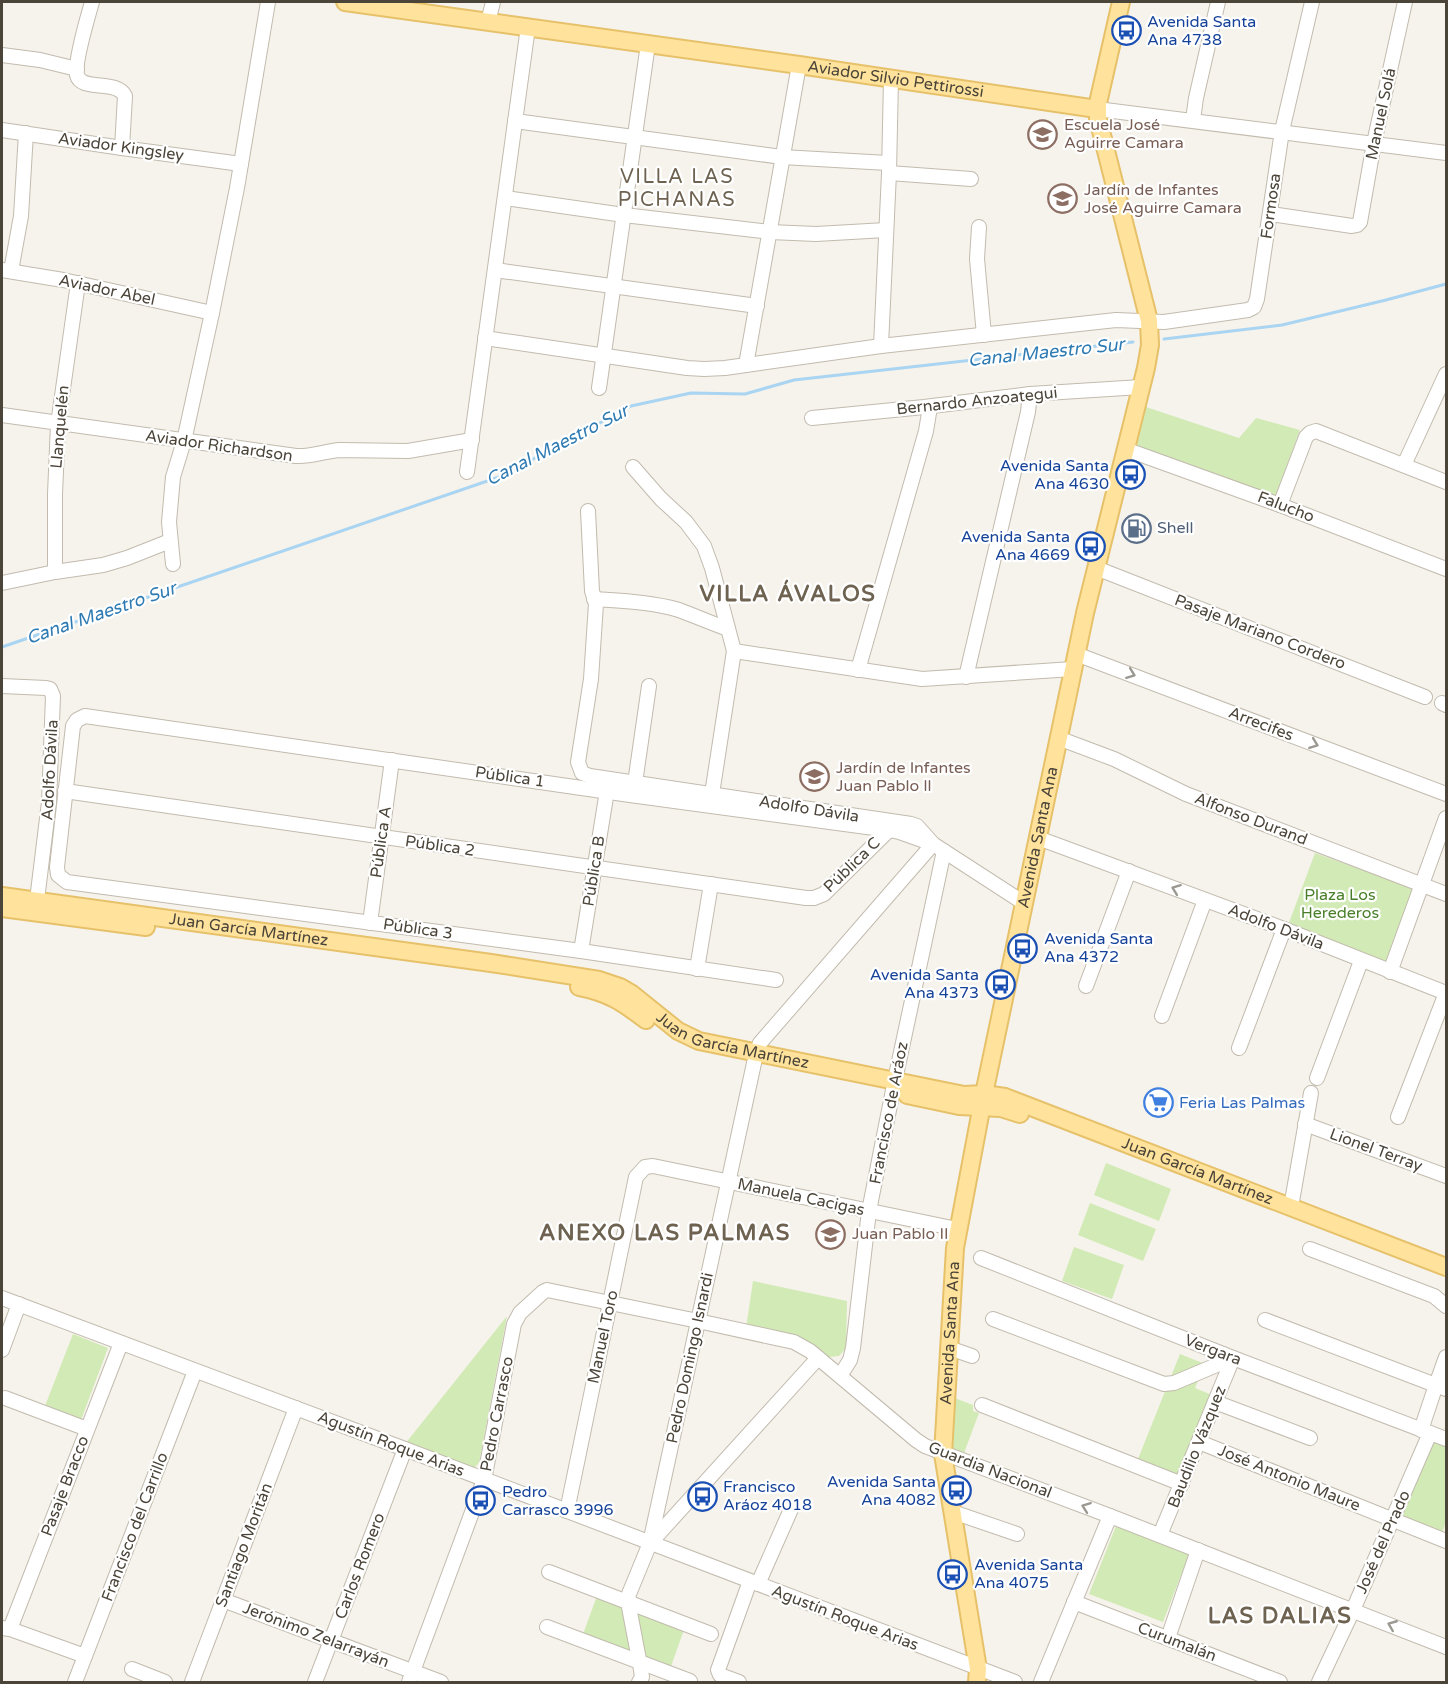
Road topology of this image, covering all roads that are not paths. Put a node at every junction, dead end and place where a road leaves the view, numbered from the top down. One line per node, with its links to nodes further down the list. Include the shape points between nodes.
1 (92, 2): 14 (street)
2 (268, 2): 27 (street)
3 (345, 2): 9 (main road, Aviador Silvio Pettirossi)
4 (494, 2): 9 (street)
5 (1122, 2): 16 (main road, Avenida Santa Ana)
6 (1218, 2): 17 (street)
7 (1312, 2): 20 (street, Formosa)
8 (1406, 2): 23 (street, Manuel Solá)
9 (489, 22): 10 (main road, Aviador Silvio Pettirossi)
10 (528, 27): 11 (main road, Aviador Silvio Pettirossi); 18 (street)
11 (648, 44): 13 (main road, Aviador Silvio Pettirossi); 22 (street)
12 (2, 55): 14 (street)
13 (799, 65): 15 (main road, Aviador Silvio Pettirossi); 26 (street)
14 (77, 69): 24 (street, via 79,79 85,83 123,90)
15 (891, 79): 16 (main road, Aviador Silvio Pettirossi); 28 (street)
16 (1097, 109): 17 (street, Aviador Silvio Pettirossi); 42 (main road, Avenida Santa Ana)
17 (1193, 120): 20 (street, Aviador Silvio Pettirossi)
18 (515, 121): 22 (street); 30 (street)
19 (2, 130): 21 (street, Aviador Kingsley)
20 (1282, 131): 23 (street, Aviador Silvio Pettirossi); 31 (street, Formosa)
21 (26, 133): 24 (street, Aviador Kingsley); 37 (street, via 22,204)
22 (634, 138): 26 (street); 32 (street)
23 (1374, 143): 25 (street, Aviador Silvio Pettirossi); 31 (street, Manuel Solá, via 1357,225)
24 (122, 148): 27 (street, Aviador Kingsley)
25 (1446, 153)
26 (782, 157): 28 (street); 35 (street)
27 (242, 164): 41 (street)
28 (889, 168): 29 (street); 34 (street)
29 (971, 179)
30 (505, 198): 32 (street); 36 (street)
31 (1270, 214): 42 (street, Formosa, via 1254,307)
32 (624, 215): 35 (street); 39 (street)
33 (979, 227): 43 (street, via 977,259)
34 (886, 230): 35 (street); 45 (street)
35 (770, 232): 40 (street)
36 (495, 270): 39 (street); 44 (street)
37 (6, 271): 38 (street, Aviador Abel)
38 (78, 283): 41 (street, Aviador Abel); 55 (street, Llanquelén)
39 (613, 287): 40 (street); 46 (street)
40 (757, 306): 47 (street)
41 (212, 313): 57 (street)
42 (1149, 321): 43 (street, via 1116,320); 49 (main road, Avenida Santa Ana, via 1148,356)
43 (984, 335): 45 (street)
44 (486, 338): 46 (street); 56 (street)
45 (881, 346): 47 (street)
46 (603, 356): 47 (street, via 687,368); 50 (street)
47 (746, 365)
48 (1446, 375): 59 (street)
49 (1141, 387): 51 (street, Bernardo Anzoategui); 58 (main road, Avenida Santa Ana)
50 (599, 388)
51 (1030, 394): 52 (street, Bernardo Anzoategui); 76 (street)
52 (930, 407): 54 (street, Bernardo Anzoategui); 75 (street)
53 (2, 415): 55 (street, Aviador Richardson)
54 (812, 418)
55 (58, 424): 57 (street, Aviador Richardson); 69 (street, Llanquelén)
56 (472, 440): 57 (street, Aviador Richardson, via 408,451 340,450 304,457); 61 (street)
57 (184, 441): 65 (street, via 173,477)
58 (1125, 448): 63 (street, Falucho); 67 (main road, Avenida Santa Ana)
59 (1404, 465): 62 (street); 63 (street, via 1316,431 1306,437)
60 (633, 467): 72 (street, via 704,546)
61 (467, 472)
62 (1446, 482)
63 (1280, 505): 68 (street, Falucho)
64 (588, 510): 71 (street)
65 (170, 541): 66 (street); 69 (street, via 116,562)
66 (173, 564)
67 (1096, 568): 74 (main road, Avenida Santa Ana); 79 (street, Pasaje Mariano Cordero)
68 (1446, 569)
69 (55, 572): 70 (street)
70 (2, 583)
71 (594, 598): 72 (street, via 678,610); 82 (street, Adolfo Dávila, via 591,680 579,768 584,774)
72 (728, 629): 73 (street)
73 (734, 651): 75 (street); 85 (street)
74 (1075, 662): 76 (street); 80 (main road, Avenida Santa Ana); 86 (street, Arrecifes, one-way to 86)
75 (858, 670): 76 (street, via 922,679)
76 (966, 677)
77 (2, 686): 99 (street, Adolfo Dávila, via 46,688 53,696 49,802)
78 (649, 686): 82 (street)
79 (1425, 697)
80 (1058, 738): 90 (main road, Avenida Santa Ana); 95 (street, Alfonso Durand, via 1114,759 1186,795)
81 (392, 760): 83 (street, Pública 1, via 85,716 74,726); 84 (street, Pública 1); 89 (street, Pública A)
82 (635, 783): 85 (street, Adolfo Dávila)
83 (65, 791): 89 (street, Pública 2); 103 (street, Pública 3, via 57,867 60,878 72,883)
84 (607, 791): 88 (street, Pública 1); 92 (street, Pública B)
85 (712, 794): 91 (street, Adolfo Dávila, via 911,824)
86 (1446, 794)
87 (1446, 818): 95 (street)
88 (889, 830): 91 (street, Pública 1); 98 (street, Pública C, via 824,894)
89 (381, 837): 92 (street, Pública 2); 103 (street, Pública A)
90 (1038, 838): 93 (street, Adolfo Dávila); 101 (main road, Avenida Santa Ana)
91 (939, 847): 101 (street, Adolfo Dávila); 114 (street, Pedro Domingo Isnardi, via 760,1043); 116 (street, Francisco de Aráoz)
92 (594, 868): 94 (street, Pública 2); 105 (street, Pública B)
93 (1129, 871): 100 (street, Adolfo Dávila, one-way to 93); 110 (street)
94 (711, 884): 98 (street, Pública 2); 107 (street)
95 (1422, 885): 96 (street, Alfonso Durand); 108 (street)
96 (1446, 894)
97 (2, 896): 99 (main road, Juan García Martínez)
98 (814, 898)
99 (37, 900): 114 (main road, Juan García Martínez, via 599,980 632,994 689,1037)
100 (1205, 900): 104 (street, Adolfo Dávila); 112 (street)
101 (1024, 903): 118 (main road, Avenida Santa Ana)
102 (2, 908): 114 (main road, Juan García Martínez, via 596,991 620,1000 687,1048)
103 (370, 923): 105 (street, Pública 3)
104 (1284, 929): 106 (street, Adolfo Dávila); 113 (street)
105 (581, 951): 107 (street, Pública 3)
106 (1361, 961): 108 (street, Adolfo Dávila); 115 (street)
107 (697, 969): 109 (street, Pública 3)
108 (1390, 972): 111 (street, Adolfo Dávila)
109 (776, 980)
110 (1086, 986)
111 (1446, 993): 119 (street)
112 (1162, 1016)
113 (1239, 1048)
114 (755, 1059): 116 (main road, Juan García Martínez); 123 (street, Pedro Domingo Isnardi)
115 (1317, 1078)
116 (894, 1086): 118 (main road, Juan García Martínez); 125 (street, Francisco de Aráoz)
117 (1311, 1093): 120 (street)
118 (983, 1101): 124 (main road, Juan García Martínez, via 1005,1097); 126 (main road, Avenida Santa Ana); 130 (main road, Juan García Martínez)
119 (1398, 1117)
120 (1305, 1124): 122 (street, Lionel Terray); 124 (street)
121 (645, 1167): 123 (street, Manuela Cacigas); 133 (street, Manuel Toro, via 636,1177)
122 (1446, 1176)
123 (728, 1181): 125 (street, Manuela Cacigas); 138 (street, Pedro Domingo Isnardi)
124 (1291, 1207): 129 (main road, Juan García Martínez)
125 (869, 1211): 126 (street, Manuela Cacigas); 147 (street, Francisco de Aráoz, via 853,1348)
126 (957, 1229): 140 (main road, Avenida Santa Ana)
127 (1310, 1249): 135 (street, via 1434,1296)
128 (981, 1258): 143 (street, Vergara)
129 (1446, 1267)
130 (1446, 1276)
131 (547, 1290): 133 (street, Guardia Nacional); 160 (street, Pedro Carrasco, via 520,1313 514,1324)
132 (2, 1298): 134 (street, Agustín Roque Arias)
133 (610, 1303): 138 (street, Guardia Nacional); 163 (street, Manuel Toro)
134 (19, 1304): 139 (street, Agustín Roque Arias); 141 (street)
135 (1446, 1306)
136 (993, 1319): 143 (street, via 1164,1384 1219,1364)
137 (1265, 1320): 148 (street)
138 (698, 1321): 145 (street, Guardia Nacional, via 794,1342); 170 (street, Pedro Domingo Isnardi)
139 (121, 1343): 146 (street, Agustín Roque Arias); 153 (street, Pasaje Bracco)
140 (949, 1348): 142 (street); 159 (main road, Avenida Santa Ana)
141 (2, 1350)
142 (972, 1356)
143 (1228, 1356): 150 (street, Baudilio Vázquez); 154 (street, Vergara)
144 (1446, 1357): 148 (street, José del Prado)
145 (818, 1359): 147 (street, Guardia Nacional); 170 (street)
146 (195, 1371): 152 (street, Agustín Roque Arias); 184 (street, Francisco del Carrillo)
147 (840, 1376): 159 (street, Guardia Nacional, via 916,1440)
148 (1441, 1387): 154 (street, José del Prado)
149 (3, 1401): 153 (street)
150 (1215, 1402): 155 (street); 157 (street, Baudilio Vázquez)
151 (982, 1405): 161 (street)
152 (296, 1408): 158 (street, Agustín Roque Arias); 174 (street, Santiago Moritán)
153 (87, 1429): 179 (street, Pasaje Bracco)
154 (1426, 1431): 156 (street, Vergara); 166 (street, José del Prado)
155 (1310, 1438)
156 (1446, 1439)
157 (1199, 1442): 161 (street, Baudilio Vázquez); 166 (street, José Antonio Maure)
158 (405, 1449): 160 (street, Agustín Roque Arias); 182 (street, Carlos Romero)
159 (943, 1454): 164 (main road, Avenida Santa Ana); 165 (street, Guardia Nacional, one-way to 159)
160 (484, 1480): 163 (street, Agustín Roque Arias); 188 (street, Pedro Carrasco)
161 (1182, 1484): 168 (street, Baudilio Vázquez)
162 (792, 1507): 173 (street)
163 (567, 1511): 170 (street, Agustín Roque Arias)
164 (953, 1512): 167 (street); 187 (main road, Avenida Santa Ana)
165 (1110, 1516): 168 (street, Guardia Nacional); 176 (street)
166 (1392, 1519): 169 (street, José Antonio Maure); 177 (street, José del Prado)
167 (1017, 1534)
168 (1160, 1535): 171 (street, Guardia Nacional)
169 (1446, 1541)
170 (650, 1543): 173 (street, Agustín Roque Arias); 175 (street, Pedro Domingo Isnardi)
171 (1198, 1550): 177 (street, Guardia Nacional); 181 (street)
172 (549, 1572): 175 (street)
173 (754, 1582): 187 (street, Agustín Roque Arias); 196 (street, via 718,1670 720,1675)
174 (223, 1600): 182 (street, Jerónimo Zelarrayán); 192 (street, Santiago Moritán)
175 (628, 1602): 180 (street); 185 (street, Pedro Domingo Isnardi)
176 (1074, 1602): 181 (street, Curumalán); 198 (street)
177 (1353, 1610): 183 (street, Guardia Nacional, one-way to 177); 200 (street, José del Prado)
178 (547, 1627): 185 (street)
179 (6, 1629): 184 (street)
180 (711, 1634)
181 (1168, 1638): 199 (street, Curumalán)
182 (331, 1641): 188 (street, Jerónimo Zelarrayán); 193 (street, Carlos Romero)
183 (1446, 1647)
184 (85, 1656): 190 (street, Francisco del Carrillo)
185 (639, 1662): 189 (street); 195 (street, Pedro Domingo Isnardi)
186 (132, 1669): 191 (street)
187 (977, 1676): 197 (street, Agustín Roque Arias)
188 (411, 1677): 194 (street, Jerónimo Zelarrayán)
189 (690, 1681)
190 (75, 1683)
191 (165, 1683)
192 (192, 1683)
193 (315, 1683)
194 (441, 1683)
195 (639, 1683)
196 (739, 1683)
197 (1015, 1683)
198 (1041, 1683)
199 (1280, 1683)
200 (1319, 1683)

